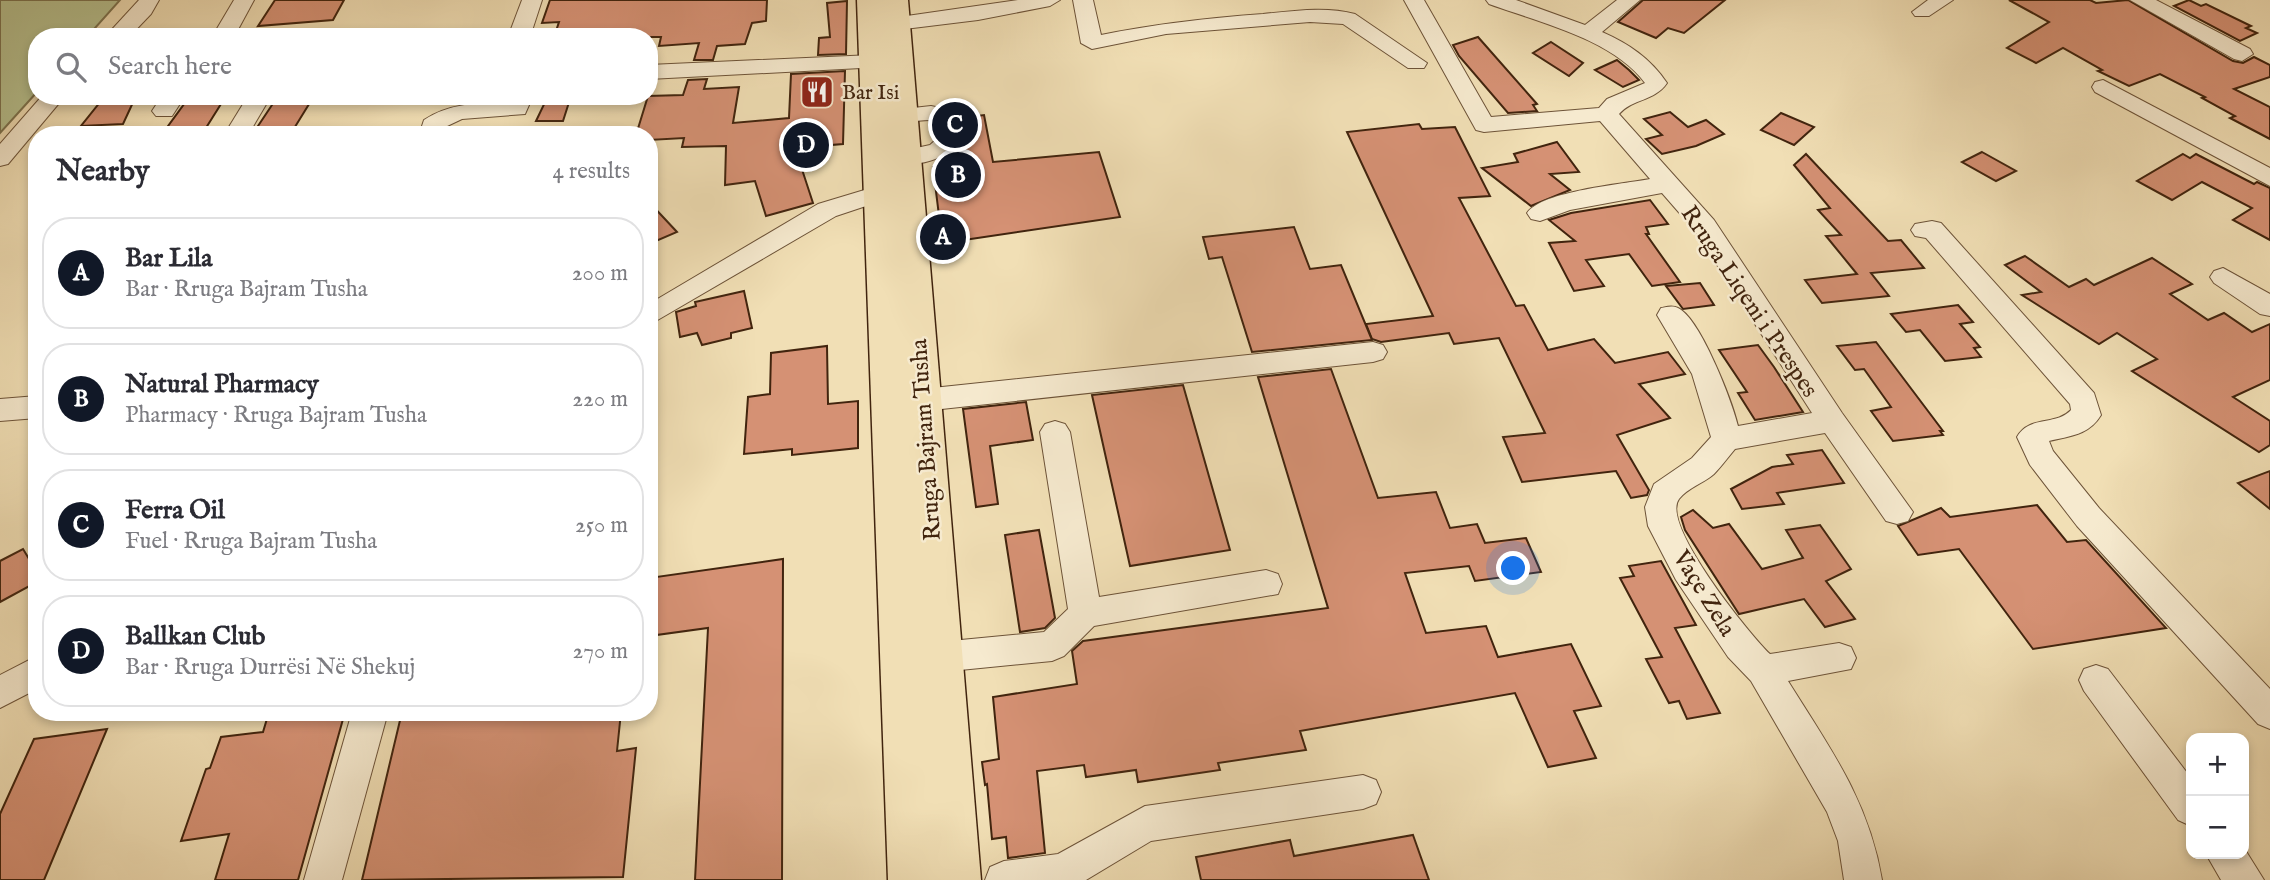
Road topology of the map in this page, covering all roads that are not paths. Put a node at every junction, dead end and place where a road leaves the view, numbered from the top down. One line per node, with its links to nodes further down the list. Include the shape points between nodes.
1 (149, 0): 14 (street)
2 (244, 0): 15 (street)
3 (532, 0): 16 (street)
4 (934, 0): 13 (street, via 936,9)
5 (1050, 0): 13 (street)
6 (1083, 0): 19 (street, via 1092,43 1166,27 1310,16 1348,18)
7 (1414, 0): 25 (street, via 1484,125)
8 (1496, 0): 17 (street)
9 (1629, 0): 17 (street)
10 (1944, 0): 12 (street)
11 (2140, 0): 18 (street)
12 (1922, 12)
13 (884, 21): 20 (street); 26 (main road, Rruga Bajram Tusha); 35 (main road, Rruga Bajram Tusha)
14 (125, 28)
15 (228, 28)
16 (522, 28)
17 (1586, 34): 25 (street, via 1621,51 1656,83 1645,93 1615,104)
18 (2242, 54)
19 (1416, 63)
20 (658, 70)
21 (2104, 87): 33 (street)
22 (46, 105): 28 (street)
23 (254, 105): 29 (street)
24 (519, 105): 30 (street, via 517,109 441,117)
25 (1606, 114): 34 (street, Rruga Liqeni i Prespes)
26 (903, 115): 31 (main road, Rruga Bajram Tusha); 31 (street, via 931,113 957,125 938,151)
27 (28, 126): 32 (street)
28 (28, 126)
29 (242, 126)
30 (432, 126)
31 (906, 157): 43 (main road, Rruga Bajram Tusha)
32 (0, 159)
33 (2270, 178)
34 (1667, 184): 36 (street, via 1564,203); 46 (street, Rruga Liqeni i Prespes, via 1705,226)
35 (881, 193): 40 (street, via 827,210); 64 (main road, Rruga Bajram Tusha)
36 (1540, 213)
37 (1924, 230): 58 (street, via 1932,229 2084,401 2086,415 2077,424 2032,437 2041,457 2088,517)
38 (2223, 277): 39 (street)
39 (2270, 307)
40 (658, 311)
41 (1671, 315): 48 (street, via 1711,379)
42 (1373, 352): 43 (street)
43 (923, 400): 52 (main road, Rruga Bajram Tusha)
44 (28, 408): 45 (street)
45 (0, 410)
46 (1832, 421): 48 (street, Rruga Liqeni i Prespes); 49 (street, Rruga Liqeni i Prespes)
47 (1055, 432): 51 (street)
48 (1727, 439): 54 (street, Vaçe Zela, via 1703,466 1665,493 1661,507 1664,526 1687,570 1740,647)
49 (1896, 512)
50 (1266, 584): 51 (street)
51 (1085, 613): 52 (street, via 1052,646)
52 (940, 657): 65 (main road, Rruga Bajram Tusha)
53 (1839, 658): 54 (street)
54 (1763, 670): 67 (street, Vaçe Zela, via 1843,804 1857,841)
55 (28, 676): 57 (street)
56 (2096, 680): 61 (street)
57 (0, 693)
58 (2270, 713)
59 (367, 721): 63 (street)
60 (1363, 792): 66 (street, via 1145,824 1063,872)
61 (2186, 801)
62 (2229, 859): 68 (street)
63 (323, 880)
64 (913, 880)
65 (956, 880)
66 (1004, 880)
67 (1863, 880)
68 (2245, 880)

